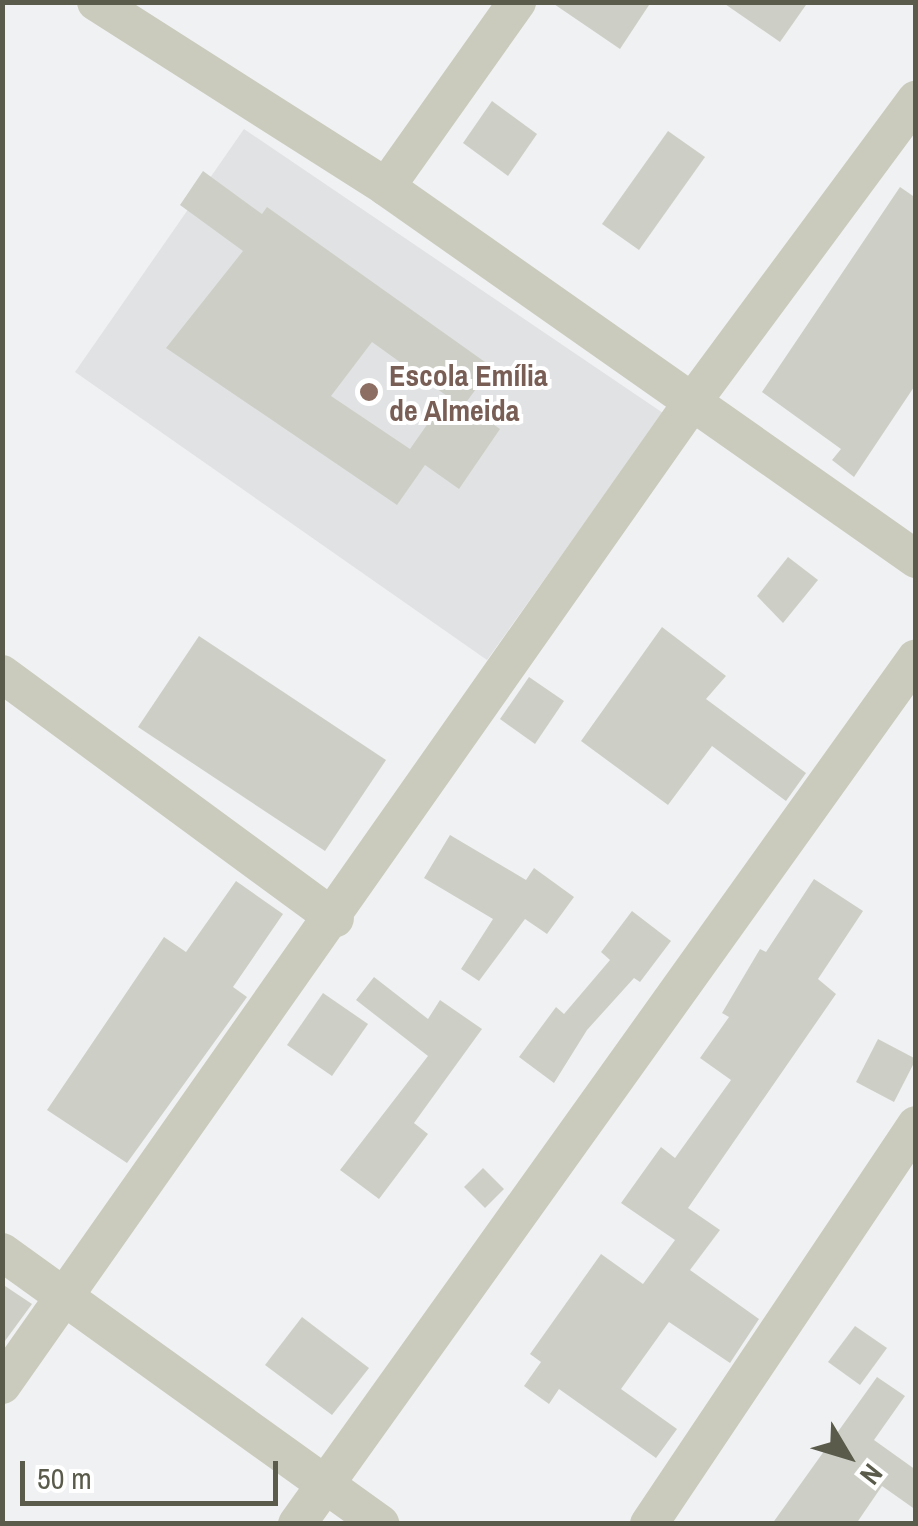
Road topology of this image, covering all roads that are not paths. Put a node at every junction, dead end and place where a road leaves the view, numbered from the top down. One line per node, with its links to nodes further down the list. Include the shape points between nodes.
1 (96, 2): 4 (street)
2 (518, 2): 4 (street)
3 (916, 100): 5 (street)
4 (386, 188): 5 (street)
5 (692, 402): 6 (street); 9 (street)
6 (916, 559)
7 (916, 658): 14 (street)
8 (2, 674): 9 (street)
9 (335, 920): 12 (street)
10 (916, 1125): 17 (street)
11 (2, 1252): 12 (street)
12 (67, 1297): 13 (street); 14 (street)
13 (2, 1385)
14 (326, 1486): 15 (street); 16 (street)
15 (297, 1524)
16 (380, 1524)
17 (649, 1524)

